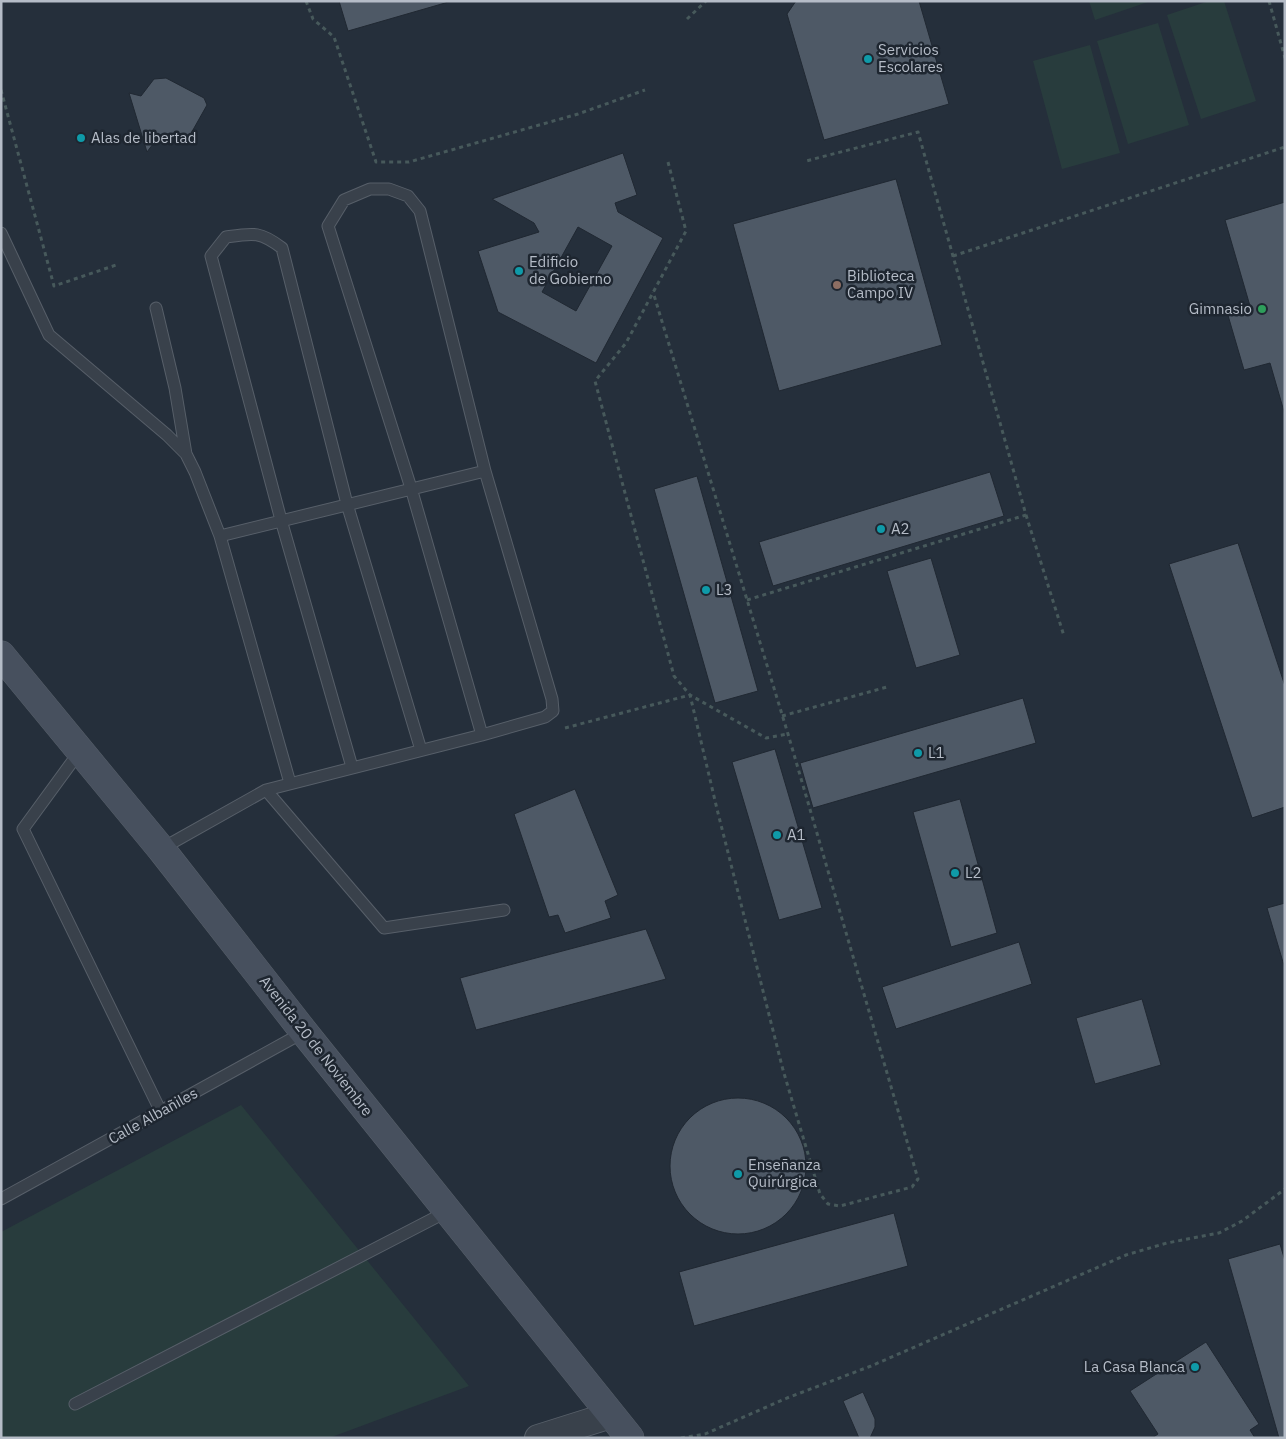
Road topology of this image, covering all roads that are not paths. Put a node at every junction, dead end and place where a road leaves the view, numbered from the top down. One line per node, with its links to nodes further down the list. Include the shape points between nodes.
1 (1, 233): 3 (lane, via 49,335)
2 (156, 308): 3 (lane, via 175,388)
3 (186, 454): 8 (lane)
4 (485, 471): 5 (lane); 5 (lane, via 420,212 408,196 389,189 370,189 344,200 328,226); 10 (lane, via 553,711 545,717)
5 (411, 488): 6 (lane); 10 (lane)
6 (347, 504): 7 (lane); 7 (lane, via 282,248 268,238 252,233 226,237 211,256); 11 (lane)
7 (281, 520): 8 (lane); 13 (lane)
8 (220, 536): 14 (lane)
9 (1, 655): 12 (main road, Avenida 20 de Noviembre)
10 (482, 735): 11 (lane)
11 (421, 750): 13 (lane)
12 (80, 751): 16 (main road, Avenida 20 de Noviembre); 19 (lane, via 23,829)
13 (352, 767): 14 (lane)
14 (290, 783): 15 (lane)
15 (266, 790): 16 (lane); 17 (lane, via 384,928)
16 (162, 849): 18 (main road, Avenida 20 de Noviembre)
17 (504, 910)
18 (304, 1032): 19 (lane, Calle Albañiles); 21 (main road, Avenida 20 de Noviembre)
19 (161, 1112): 20 (lane, Calle Albañiles)
20 (1, 1199)
21 (448, 1212): 22 (lane); 23 (main road, Avenida 20 de Noviembre)
22 (76, 1404)
23 (611, 1415): 24 (street); 25 (main road, Avenida 20 de Noviembre)
24 (538, 1438)
25 (630, 1438)

